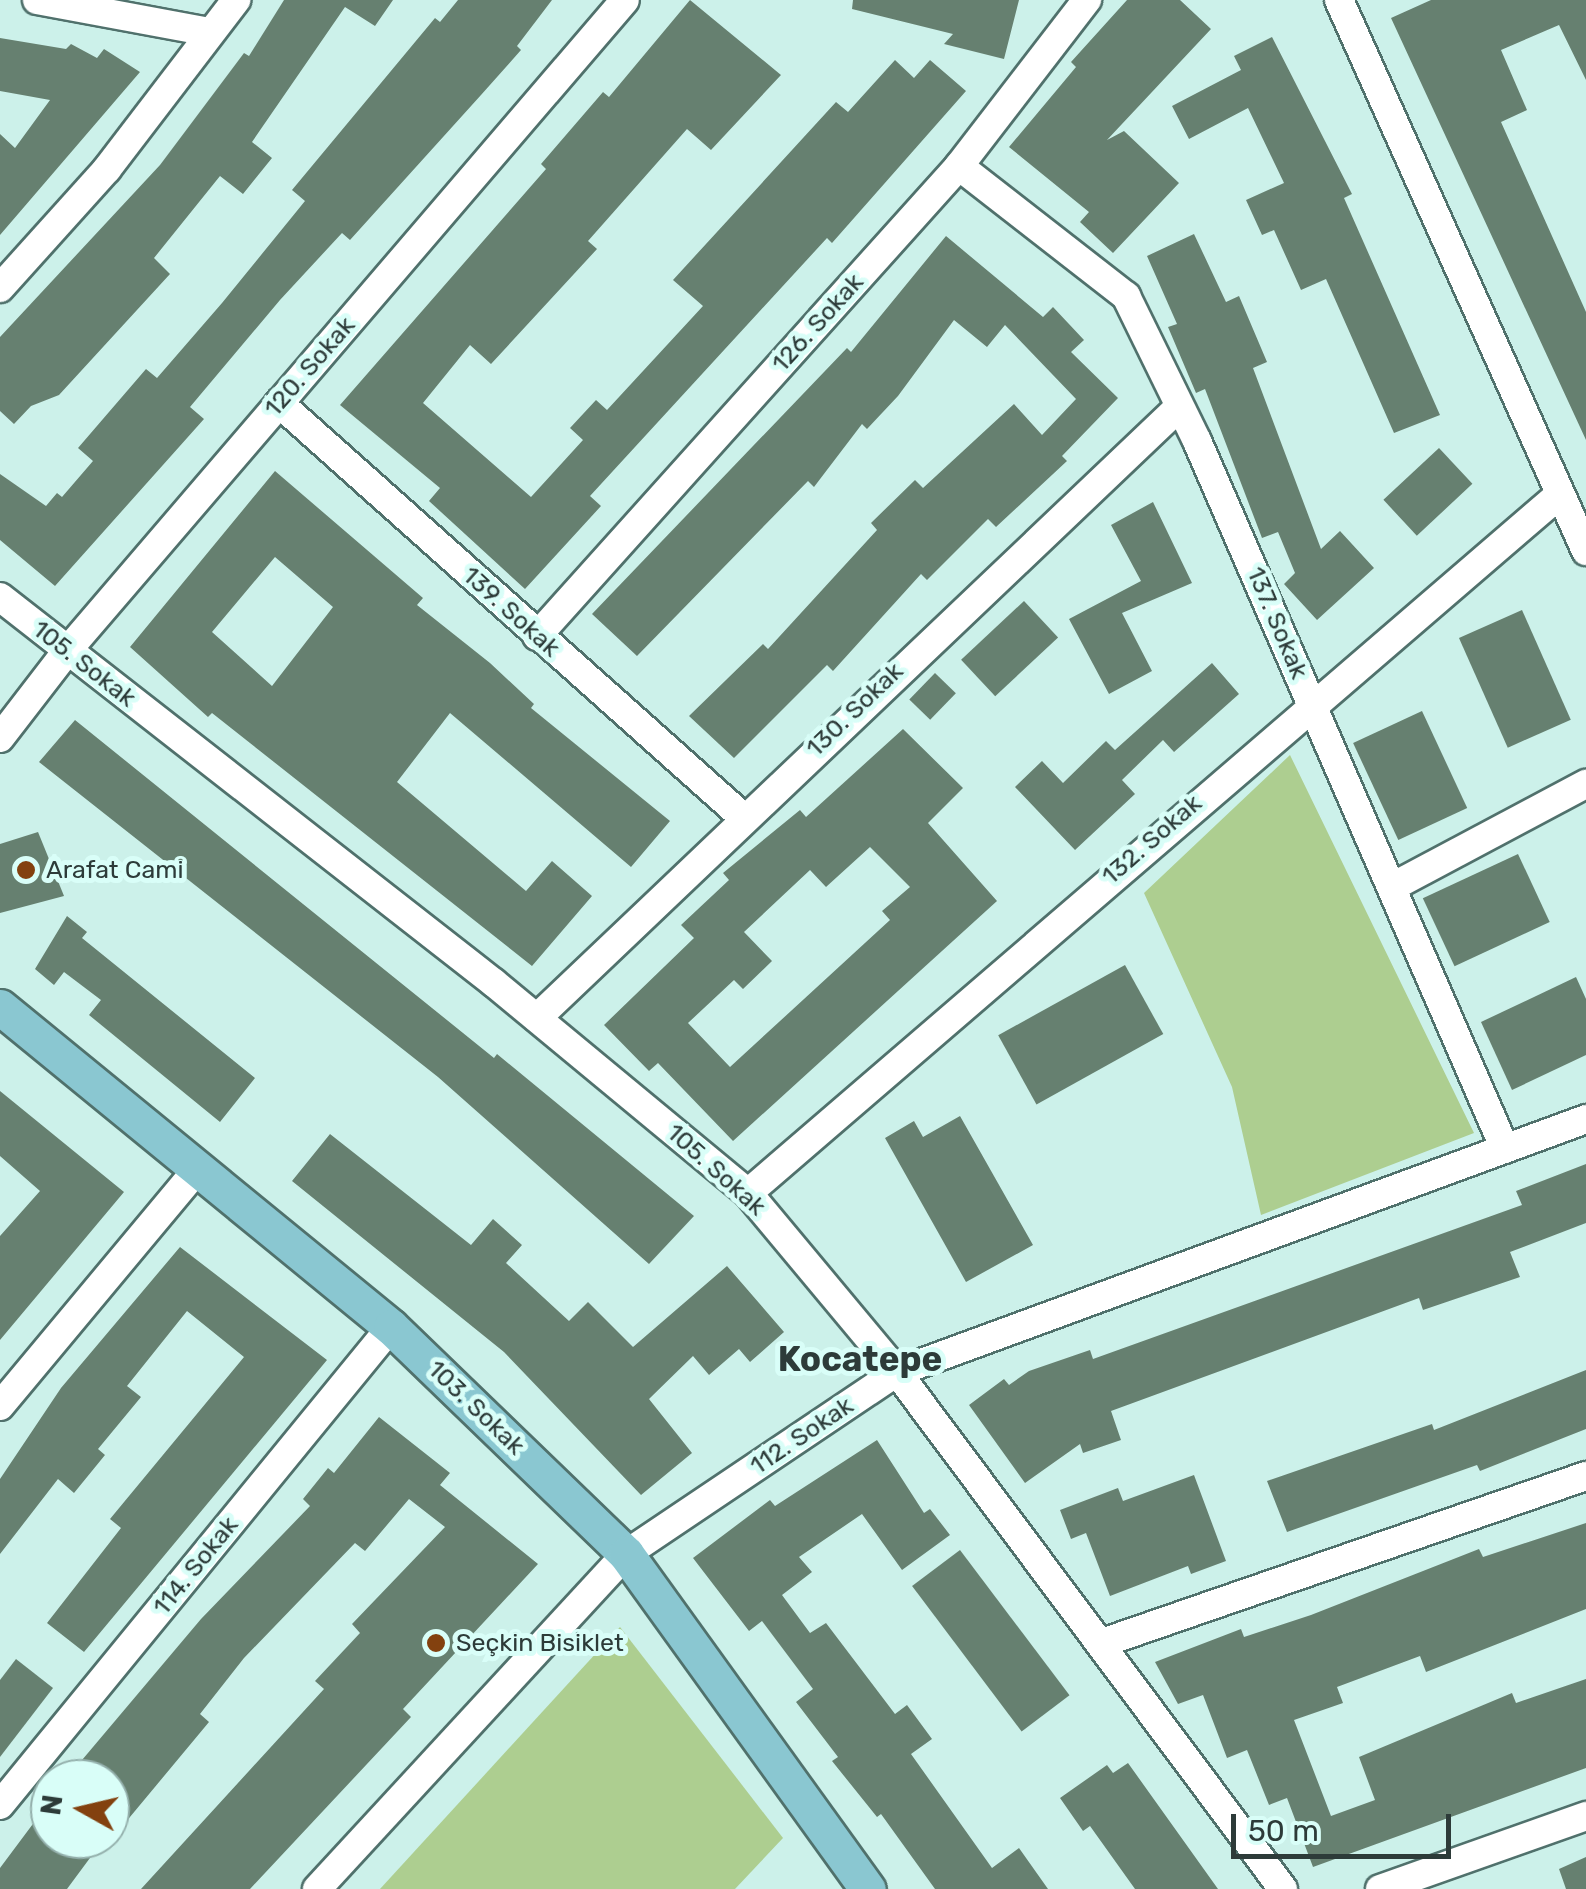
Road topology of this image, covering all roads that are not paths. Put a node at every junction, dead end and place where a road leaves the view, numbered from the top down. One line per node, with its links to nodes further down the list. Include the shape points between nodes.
1 (37, 0): 6 (street)
2 (236, 0): 6 (street)
3 (625, 0): 9 (street, 120. Sokak)
4 (1087, 0): 7 (street, 126. Sokak)
5 (1339, 0): 11 (street)
6 (209, 32): 8 (street, via 107,170)
7 (959, 166): 10 (street, 137. Sokak, via 1126,296); 14 (street, 126. Sokak)
8 (0, 288)
9 (279, 404): 14 (street, 139. Sokak); 15 (street, 120. Sokak)
10 (1178, 408): 16 (street, 137. Sokak); 19 (street, 130. Sokak)
11 (1560, 494): 12 (street); 16 (street, 132. Sokak)
12 (1586, 551)
13 (0, 598): 15 (street, 105. Sokak)
14 (537, 636): 19 (street, 139. Sokak)
15 (67, 651): 17 (street, 120. Sokak); 22 (street, 105. Sokak)
16 (1312, 704): 20 (street, 137. Sokak); 26 (street, 132. Sokak)
17 (0, 738)
18 (1586, 784): 20 (street)
19 (744, 818): 22 (street, 130. Sokak)
20 (1392, 887): 24 (street, 137. Sokak)
21 (0, 1006): 25 (main road, 103. Sokak)
22 (536, 1018): 26 (street, 105. Sokak)
23 (1586, 1119): 24 (street, 112. Sokak)
24 (1505, 1149): 28 (street, 112. Sokak)
25 (195, 1172): 27 (main road, 103. Sokak); 29 (street)
26 (748, 1193): 28 (street, 105. Sokak)
27 (391, 1327): 31 (main road, 103. Sokak); 33 (street, 114. Sokak)
28 (897, 1372): 31 (street, 112. Sokak); 32 (street, 105. Sokak)
29 (0, 1406)
30 (1586, 1476): 32 (street)
31 (626, 1554): 35 (street, 112. Sokak); 36 (main road, 103. Sokak)
32 (1102, 1644): 37 (street, 105. Sokak)
33 (0, 1805)
34 (1586, 1816): 38 (street)
35 (317, 1889)
36 (868, 1889)
37 (1283, 1889)
38 (1380, 1889)

